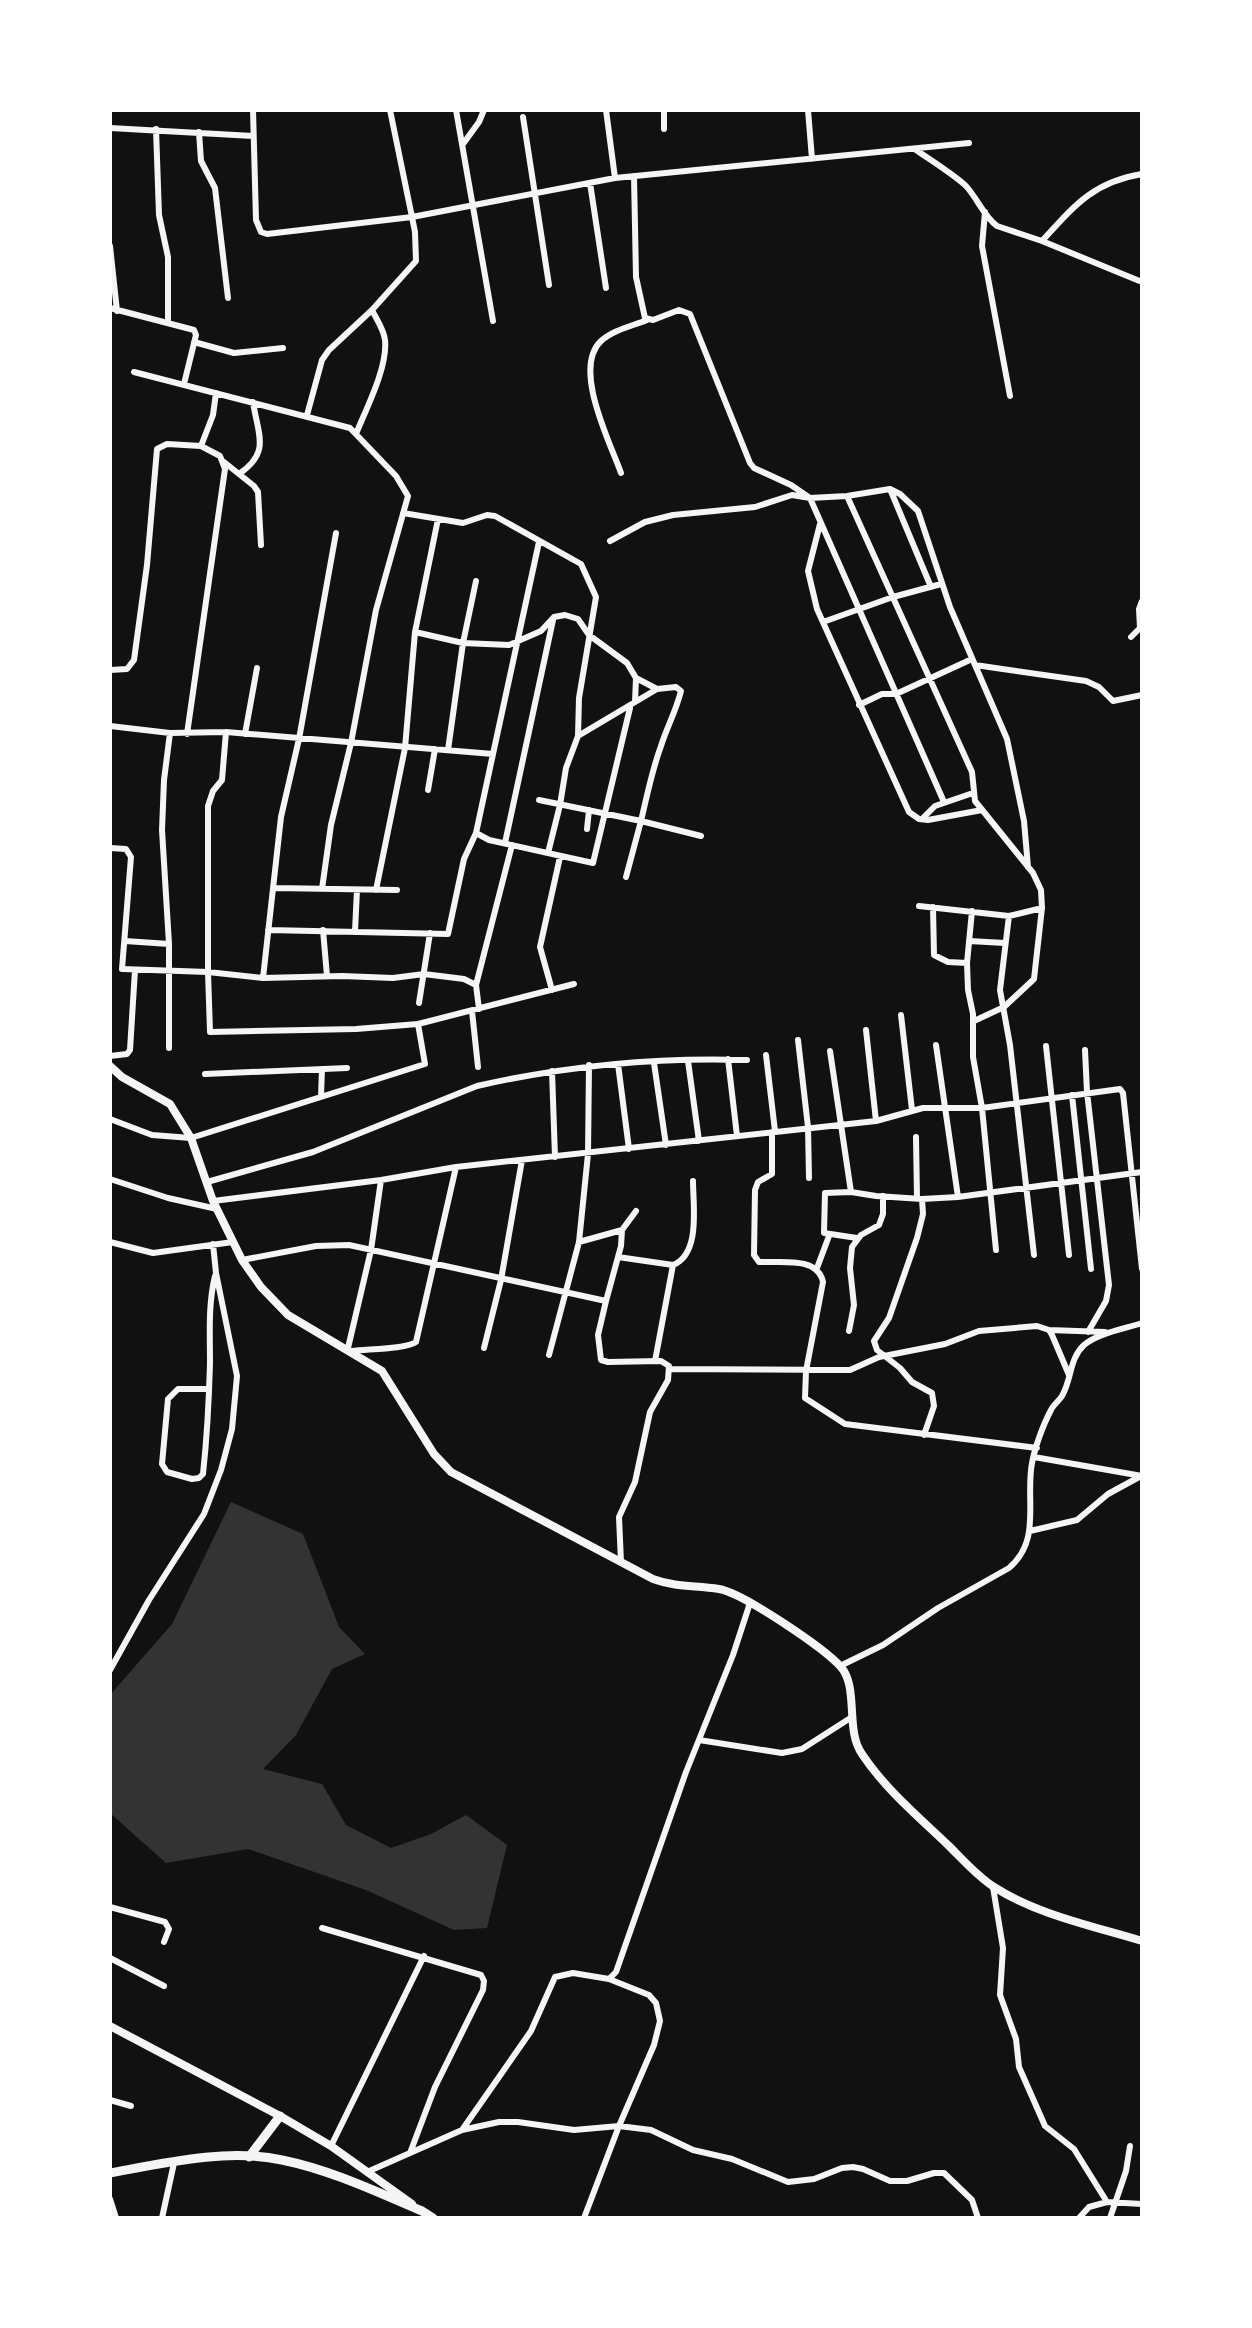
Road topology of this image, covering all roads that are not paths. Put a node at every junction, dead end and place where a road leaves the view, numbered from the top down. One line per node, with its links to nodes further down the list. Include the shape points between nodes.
1 (253, 110): 13 (street)
2 (390, 110): 25 (street)
3 (456, 110): 15 (street)
4 (484, 110): 15 (street)
5 (606, 110): 20 (street)
6 (664, 110): 11 (street)
7 (808, 110): 17 (street)
8 (523, 117): 22 (street)
9 (110, 128): 10 (street)
10 (156, 129): 12 (street); 36 (street, via 159,215 168,257)
11 (664, 129)
12 (199, 132): 13 (street); 31 (street, via 201,161 215,188)
13 (253, 136): 25 (street, via 261,232)
14 (969, 143): 16 (street)
15 (463, 144): 23 (street)
16 (915, 149): 17 (street); 24 (street, via 963,183)
17 (812, 159): 19 (street)
18 (1142, 174): 26 (street, via 1095,189)
19 (634, 176): 20 (street); 34 (street, via 636,277)
20 (615, 178): 21 (street)
21 (590, 183): 22 (street); 30 (street)
22 (536, 194): 23 (street); 29 (street)
23 (474, 206): 25 (street); 35 (street)
24 (985, 212): 26 (street, via 997,226); 42 (street, via 982,246)
25 (412, 217): 33 (street, via 416,261)
26 (1042, 241): 28 (street)
27 (110, 246): 32 (street)
28 (1142, 282)
29 (549, 285)
30 (606, 288)
31 (228, 298)
32 (113, 309): 36 (street)
33 (372, 310): 44 (street, via 322,360); 45 (street, via 385,349)
34 (647, 320): 48 (street, via 608,336 589,363); 52 (street, via 672,311 690,314 750,463)
35 (493, 321)
36 (168, 322): 37 (street, via 194,330)
37 (194, 342): 38 (street, via 234,353); 40 (street)
38 (283, 348)
39 (134, 372): 40 (street)
40 (184, 384): 41 (street)
41 (216, 393): 43 (street); 46 (street)
42 (1010, 396)
43 (253, 402): 44 (street); 49 (street, via 259,457)
44 (307, 415): 45 (street)
45 (356, 434): 53 (street, via 403,484 408,496)
46 (201, 446): 47 (street); 75 (street, via 167,444 157,449 134,660 127,669)
47 (224, 462): 49 (street); 86 (street)
48 (621, 473)
49 (239, 474): 59 (street, via 258,492)
50 (890, 489): 51 (street); 61 (street, via 916,508); 62 (street)
51 (847, 496): 52 (street); 63 (street)
52 (810, 498): 55 (street); 57 (street, via 792,495 755,507 658,517)
53 (403, 513): 54 (street); 90 (street, via 376,610)
54 (438, 519): 58 (street, via 463,523 495,516); 68 (street)
55 (820, 524): 65 (street); 67 (street, via 808,571)
56 (336, 533): 89 (street)
57 (610, 541)
58 (539, 542): 69 (street, via 568,555 586,571 596,597); 72 (street)
59 (261, 545)
60 (476, 581): 71 (street)
61 (941, 584): 62 (street); 73 (street)
62 (931, 587): 63 (street)
63 (893, 597): 65 (street); 77 (street)
64 (1142, 601): 70 (street, via 1140,628)
65 (859, 608): 67 (street); 79 (street)
66 (554, 617): 69 (street, via 578,619); 72 (street); 108 (street)
67 (823, 622): 82 (street)
68 (415, 632): 71 (street); 91 (street)
69 (589, 635): 76 (street, via 627,663); 88 (street)
70 (1131, 637)
71 (463, 643): 72 (street); 93 (street)
72 (518, 643): 94 (street)
73 (974, 662): 77 (street); 80 (street, via 1086,681 1113,701); 112 (street, via 1007,739)
74 (257, 668): 87 (street)
75 (110, 670)
76 (636, 678): 78 (street); 81 (street)
77 (929, 680): 79 (street); 96 (street, via 972,772)
78 (657, 689): 81 (street); 104 (street, via 681,691)
79 (896, 694): 82 (street); 98 (street)
80 (1142, 695)
81 (632, 705): 88 (street); 102 (street)
82 (859, 705): 103 (street, via 909,812)
83 (110, 726): 85 (street)
84 (226, 732): 86 (street); 87 (street); 137 (street, via 222,780 208,806)
85 (170, 733): 86 (street); 131 (street, via 162,830)
86 (187, 734)
87 (245, 734): 89 (street)
88 (578, 736): 99 (street)
89 (299, 739): 90 (street); 114 (street, via 281,817)
90 (351, 743): 91 (street); 115 (street)
91 (405, 748): 92 (street); 117 (street)
92 (435, 749): 93 (street); 95 (street)
93 (448, 750): 94 (street)
94 (493, 754): 106 (street)
95 (428, 790)
96 (973, 793): 98 (street); 101 (street)
97 (539, 800): 99 (street)
98 (944, 802): 103 (street)
99 (560, 805): 100 (street); 110 (street)
100 (589, 810): 102 (street); 105 (street)
101 (982, 810): 103 (street); 112 (street)
102 (605, 814): 104 (street); 111 (street, via 593,863)
103 (922, 819)
104 (641, 821): 107 (street); 113 (street)
105 (587, 829)
106 (476, 833): 108 (street); 127 (street, via 464,859 450,933)
107 (701, 836)
108 (509, 844): 110 (street); 142 (street)
109 (110, 848): 128 (street, via 126,849 131,857)
110 (548, 853): 111 (street)
111 (560, 857): 143 (street, via 540,947)
112 (1028, 867): 121 (street, via 1039,884)
113 (626, 877)
114 (275, 888): 115 (street); 124 (street)
115 (322, 889): 116 (street)
116 (357, 890): 117 (street); 126 (street)
117 (376, 890): 118 (street)
118 (397, 890)
119 (919, 906): 120 (street)
120 (933, 907): 122 (street); 132 (street, via 934,955)
121 (1042, 908): 123 (street); 145 (street, via 1034,979)
122 (972, 911): 123 (street); 129 (street)
123 (1009, 916): 130 (street)
124 (268, 930): 125 (street); 140 (street)
125 (323, 930): 126 (street); 139 (street)
126 (355, 931): 127 (street)
127 (430, 933): 138 (street)
128 (125, 941): 131 (street); 134 (street)
129 (969, 941): 130 (street); 132 (street)
130 (1005, 943): 145 (street, via 1000,983)
131 (169, 944): 136 (street)
132 (967, 963): 148 (street)
133 (110, 968): 134 (street)
134 (122, 969): 135 (street)
135 (135, 970): 136 (street); 158 (street, via 130,1050)
136 (170, 970): 137 (street); 154 (street)
137 (208, 972): 140 (street); 149 (street, via 213,1034)
138 (424, 974): 139 (street); 142 (street); 144 (street)
139 (327, 976): 140 (street)
140 (263, 978)
141 (574, 984): 143 (street)
142 (476, 985): 146 (street)
143 (552, 990): 146 (street)
144 (419, 1003)
145 (1004, 1007): 148 (street); 175 (street)
146 (475, 1010): 149 (street); 166 (street)
147 (901, 1015): 178 (street)
148 (974, 1021): 176 (street, via 973,1057)
149 (418, 1024): 173 (street, via 424,1065)
150 (866, 1030): 180 (street)
151 (798, 1040): 182 (street)
152 (936, 1045): 177 (street)
153 (1046, 1046): 174 (street)
154 (169, 1048)
155 (1085, 1050): 171 (street)
156 (830, 1051): 181 (street)
157 (766, 1055): 183 (street)
158 (110, 1056)
159 (728, 1059): 160 (street); 161 (street); 184 (street)
160 (747, 1060)
161 (688, 1061): 162 (street); 187 (street)
162 (654, 1063): 163 (street); 188 (street)
163 (618, 1064): 164 (street); 189 (street)
164 (589, 1065): 169 (street); 190 (street)
165 (110, 1066): 186 (main road, via 170,1104)
166 (478, 1067)
167 (347, 1068): 168 (street)
168 (322, 1069): 170 (street); 173 (street)
169 (552, 1071): 191 (street); 202 (street, via 477,1086 313,1152)
170 (205, 1074)
171 (1087, 1092): 172 (street); 195 (street, via 1121,1090); 197 (street)
172 (1072, 1095): 174 (street); 200 (street)
173 (321, 1096): 186 (street)
174 (1050, 1097): 175 (street); 203 (street)
175 (1017, 1102): 176 (street); 204 (street)
176 (982, 1108): 177 (street); 206 (street)
177 (946, 1109): 178 (street); 208 (street)
178 (912, 1110): 180 (street)
179 (110, 1119): 186 (street, via 152,1135)
180 (876, 1121): 181 (street)
181 (840, 1125): 182 (street); 205 (street)
182 (808, 1127): 183 (street); 196 (street)
183 (774, 1132): 184 (street); 227 (street, via 772,1174 755,1190 754,1255 759,1262)
184 (737, 1136): 187 (street)
185 (916, 1137): 209 (street)
186 (191, 1138): 202 (main road)
187 (699, 1141): 188 (street)
188 (666, 1145): 189 (street)
189 (629, 1149): 190 (street)
190 (588, 1154): 191 (street); 217 (street)
191 (555, 1157): 192 (street)
192 (522, 1160): 193 (street); 231 (street)
193 (456, 1167): 199 (street); 225 (street)
194 (1142, 1172): 195 (street)
195 (1132, 1174): 197 (street); 229 (street)
196 (809, 1178)
197 (1097, 1178): 200 (street); 237 (street, via 1108,1294)
198 (110, 1179): 210 (street, via 168,1198)
199 (381, 1180): 210 (street); 219 (street)
200 (1080, 1180): 203 (street); 228 (street)
201 (693, 1181): 226 (street, via 690,1245)
202 (207, 1182): 210 (main road)
203 (1061, 1182): 204 (street); 222 (street)
204 (1026, 1188): 206 (street); 221 (street)
205 (851, 1192): 207 (street); 213 (street, via 824,1194 823,1230)
206 (991, 1192): 208 (street); 220 (street)
207 (883, 1196): 209 (street); 214 (street, via 879,1225)
208 (958, 1197): 209 (street)
209 (919, 1198): 242 (street, via 923,1214 917,1238 889,1318 874,1341)
210 (215, 1205): 216 (main road)
211 (636, 1211): 212 (street)
212 (622, 1230): 217 (street); 223 (street)
213 (829, 1236): 214 (street); 227 (street)
214 (857, 1238): 236 (street, via 850,1256 854,1305)
215 (110, 1242): 218 (street, via 153,1253)
216 (233, 1242): 218 (street); 224 (main road)
217 (579, 1242): 232 (street)
218 (213, 1244): 230 (street)
219 (371, 1250): 224 (street, via 316,1246); 225 (street); 240 (street)
220 (996, 1250)
221 (1034, 1255)
222 (1069, 1255)
223 (618, 1257): 226 (street); 233 (street)
224 (242, 1260): 240 (main road, via 288,1315)
225 (435, 1263): 231 (street); 240 (street, via 416,1342 410,1347)
226 (673, 1265): 243 (street)
227 (817, 1268): 245 (street, via 823,1282)
228 (1091, 1269)
229 (1142, 1269)
230 (216, 1273): 247 (street, via 210,1300); 256 (street, via 237,1387 232,1429 204,1514)
231 (501, 1280): 232 (street); 239 (street)
232 (566, 1294): 233 (street); 241 (street)
233 (606, 1301): 243 (street, via 598,1335 601,1360)
234 (1142, 1323): 238 (street)
235 (1049, 1330): 237 (street); 242 (street, via 1037,1326 979,1331 945,1344); 246 (street)
236 (849, 1331)
237 (1088, 1332): 238 (street)
238 (1113, 1333): 246 (street, via 1085,1345)
239 (484, 1348)
240 (350, 1350): 253 (main road, via 382,1371 451,1472)
241 (549, 1355)
242 (885, 1355): 245 (street, via 850,1370); 248 (street, via 912,1382 932,1393 934,1406)
243 (655, 1361): 244 (street)
244 (670, 1369): 245 (street); 253 (street, via 646,1425 635,1482 621,1509)
245 (806, 1371): 248 (street, via 805,1398 839,1422)
246 (1069, 1375): 249 (street)
247 (209, 1389): 247 (street, via 178,1389 168,1399 161,1458 167,1472 192,1479 203,1474)
248 (924, 1435): 249 (street)
249 (1037, 1448): 250 (street)
250 (1034, 1457): 251 (street); 252 (street)
251 (1142, 1476): 252 (street, via 1108,1494 1077,1520)
252 (1030, 1531): 255 (street, via 1024,1551 1009,1568)
253 (621, 1562): 254 (main road, via 666,1583 718,1589)
254 (750, 1603): 255 (main road); 258 (street)
255 (840, 1666): 257 (main road)
256 (110, 1670)
257 (852, 1717): 258 (street, via 802,1749 782,1753); 259 (main road, via 856,1745 883,1781)
258 (699, 1740): 266 (street, via 616,1972)
259 (993, 1887): 262 (main road, via 1036,1908); 282 (street, via 1003,1948 999,1990 1016,2039 1019,2067 1045,2126 1074,2149)
260 (110, 1907): 263 (street, via 165,1922 169,1929)
261 (322, 1928): 264 (street)
262 (1142, 1941)
263 (164, 1942)
264 (424, 1956): 274 (street); 276 (street, via 481,1975 484,1985)
265 (110, 1958): 267 (street)
266 (609, 1979): 272 (street, via 649,1995 660,2021); 273 (street, via 573,1973 555,1977 531,2031)
267 (164, 1986)
268 (110, 2026): 271 (main road)
269 (110, 2100): 270 (street)
270 (131, 2106)
271 (280, 2116): 274 (main road); 277 (highway)
272 (619, 2126): 273 (street, via 574,2130 499,2122); 289 (street); 290 (street, via 651,2130 788,2182 853,2167 890,2181 944,2173 972,2200)
273 (462, 2130): 276 (street)
274 (331, 2146): 279 (main road)
275 (1130, 2146): 283 (street)
276 (410, 2153): 279 (street)
277 (249, 2157): 278 (highway); 285 (highway, via 280,2159 328,2173)
278 (174, 2163): 280 (highway); 287 (street)
279 (367, 2172): 285 (main road)
280 (110, 2173)
281 (110, 2199): 286 (street)
282 (1107, 2202): 283 (street); 291 (street, via 1089,2207)
283 (1117, 2204): 284 (street); 292 (street)
284 (1142, 2204)
285 (422, 2211): 288 (highway)
286 (116, 2218)
287 (162, 2218)
288 (433, 2218)
289 (584, 2218)
290 (978, 2218)
291 (1079, 2218)
292 (1110, 2218)

